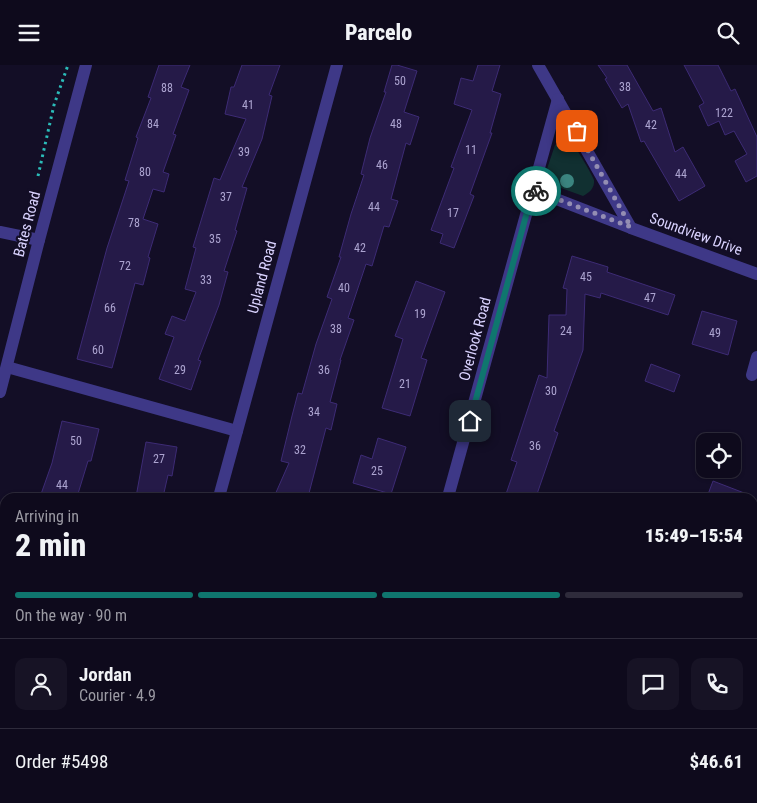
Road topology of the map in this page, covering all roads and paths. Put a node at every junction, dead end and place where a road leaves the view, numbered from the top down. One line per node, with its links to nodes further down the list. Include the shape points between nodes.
1 (68, 65): 6 (path, via 54,105)
2 (86, 65): 12 (street, Bates Road)
3 (337, 65): 18 (street, Upland Road)
4 (538, 65): 5 (street, Soundview Drive)
5 (558, 99): 7 (street, Overlook Road); 10 (street, Soundview Drive)
6 (37, 182)
7 (533, 190): 10 (street); 20 (street, Overlook Road)
8 (32, 200): 9 (path)
9 (28, 209)
10 (631, 227): 13 (street, Soundview Drive)
11 (0, 232): 12 (street)
12 (39, 240): 15 (street, Bates Road)
13 (757, 274)
14 (757, 357): 16 (street)
15 (7, 367): 17 (street, Bates Road); 18 (street)
16 (752, 375)
17 (0, 393)
18 (237, 431): 19 (street, Upland Road)
19 (220, 493)
20 (449, 493)

